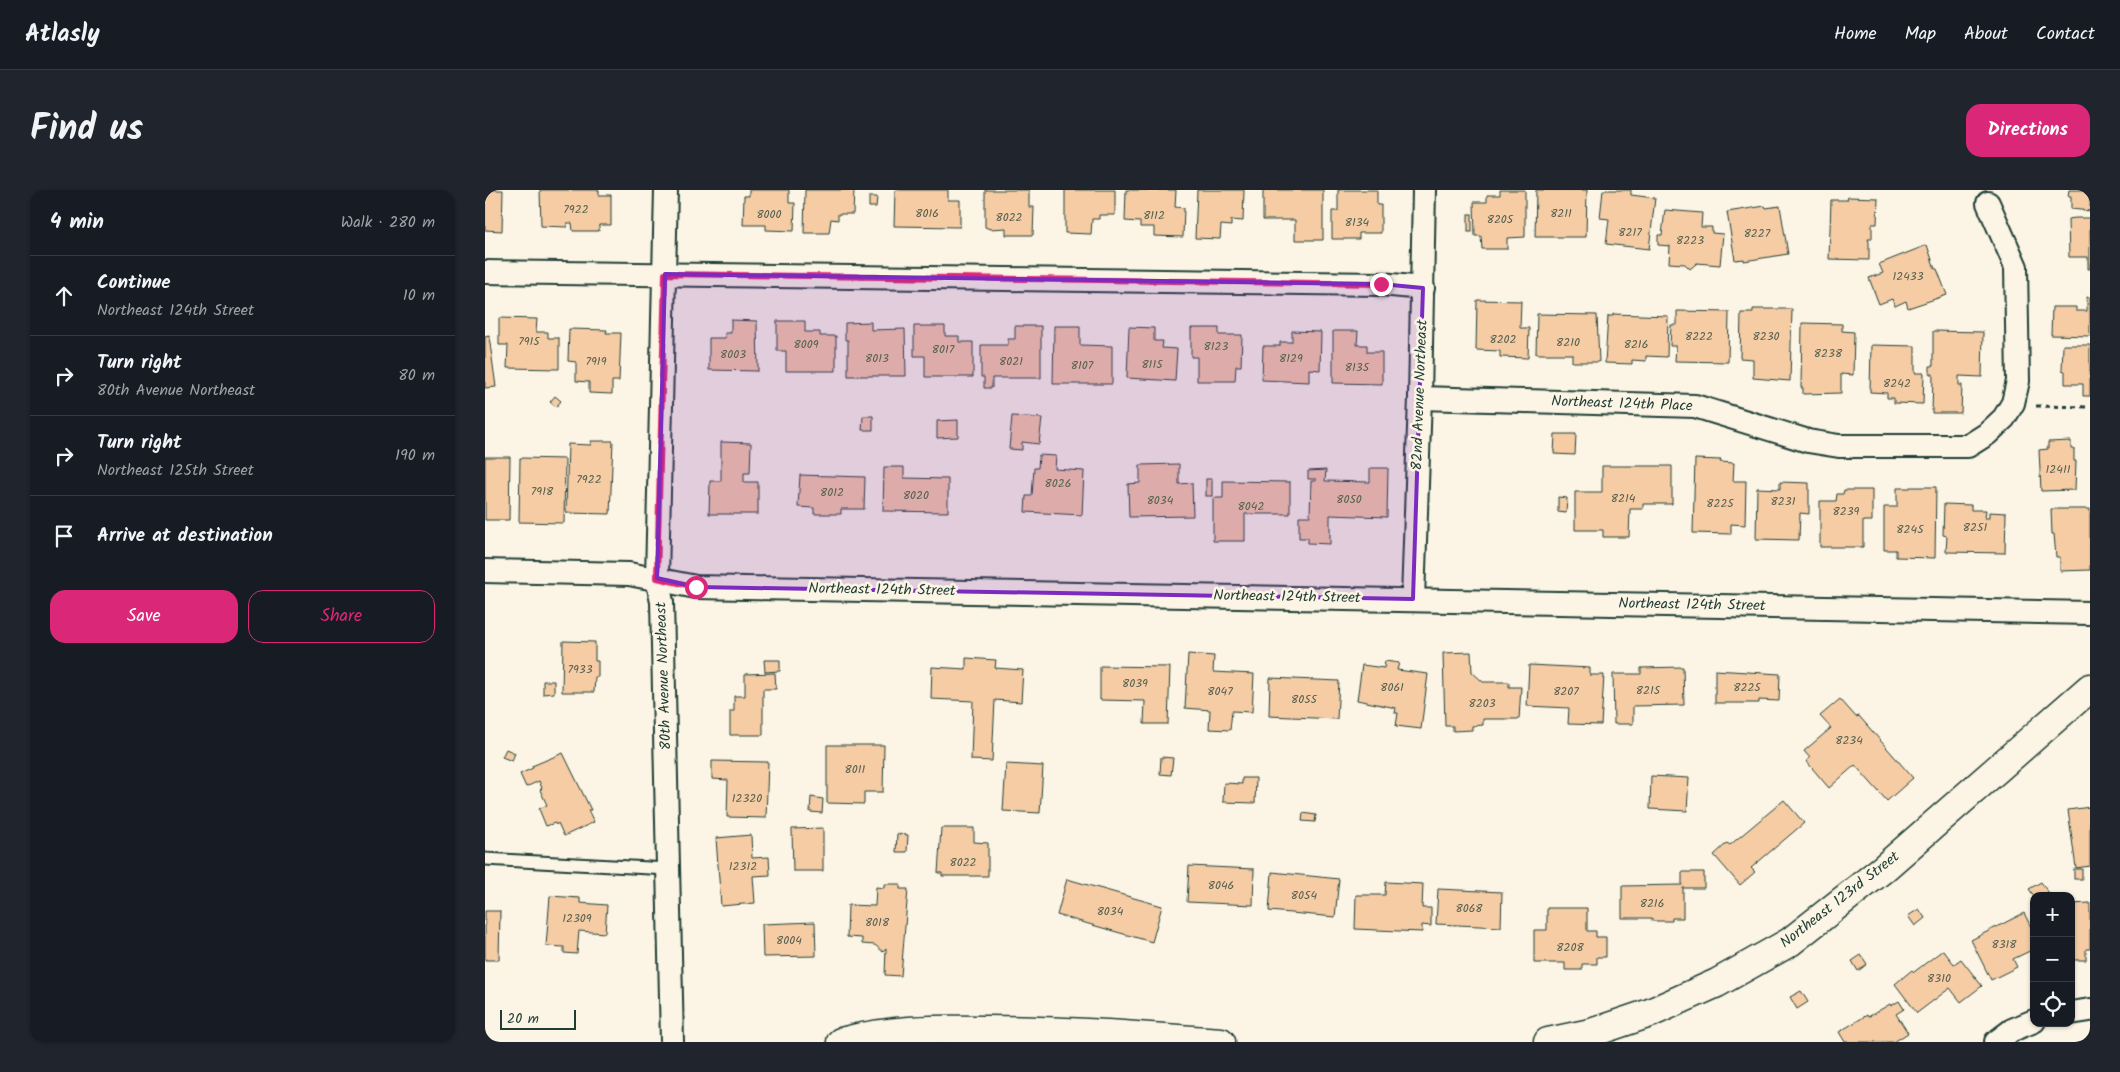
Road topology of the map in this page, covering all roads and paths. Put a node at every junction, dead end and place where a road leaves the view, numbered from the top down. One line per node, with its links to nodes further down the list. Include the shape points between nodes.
1 (666, 190): 5 (street, 80th Avenue Northeast)
2 (1425, 190): 6 (street, 82nd Avenue Northeast)
3 (1988, 203): 7 (street, Northeast 124th Place, via 2016,267 2018,381 2013,403 2004,418 1968,446 1839,446 1808,441 1695,406)
4 (485, 272): 5 (street)
5 (665, 274): 6 (street, via 1381,284); 11 (street, 80th Avenue Northeast)
6 (1423, 288): 7 (street, 82nd Avenue Northeast)
7 (1420, 398): 12 (street, 82nd Avenue Northeast)
8 (2027, 406): 9 (path)
9 (2090, 408)
10 (485, 571): 11 (street, Northeast 124th Street, via 629,574)
11 (657, 578): 12 (street, Northeast 124th Street, via 696,587); 16 (street, 80th Avenue Northeast, via 663,612)
12 (1413, 599): 13 (street, Northeast 124th Street)
13 (2090, 612)
14 (2088, 692): 23 (street, Northeast 123rd Street, via 1883,869 1790,942 1717,983 1650,1013 1591,1033)
15 (485, 859): 16 (lane)
16 (668, 869): 20 (street, 80th Avenue Northeast)
17 (2090, 1010): 18 (street)
18 (2075, 1012)
19 (2030, 1023): 24 (street, via 2012,1030)
20 (672, 1042)
21 (841, 1042): 22 (street, via 915,1029 1071,1031)
22 (1221, 1042)
23 (1548, 1042)
24 (1996, 1042)

